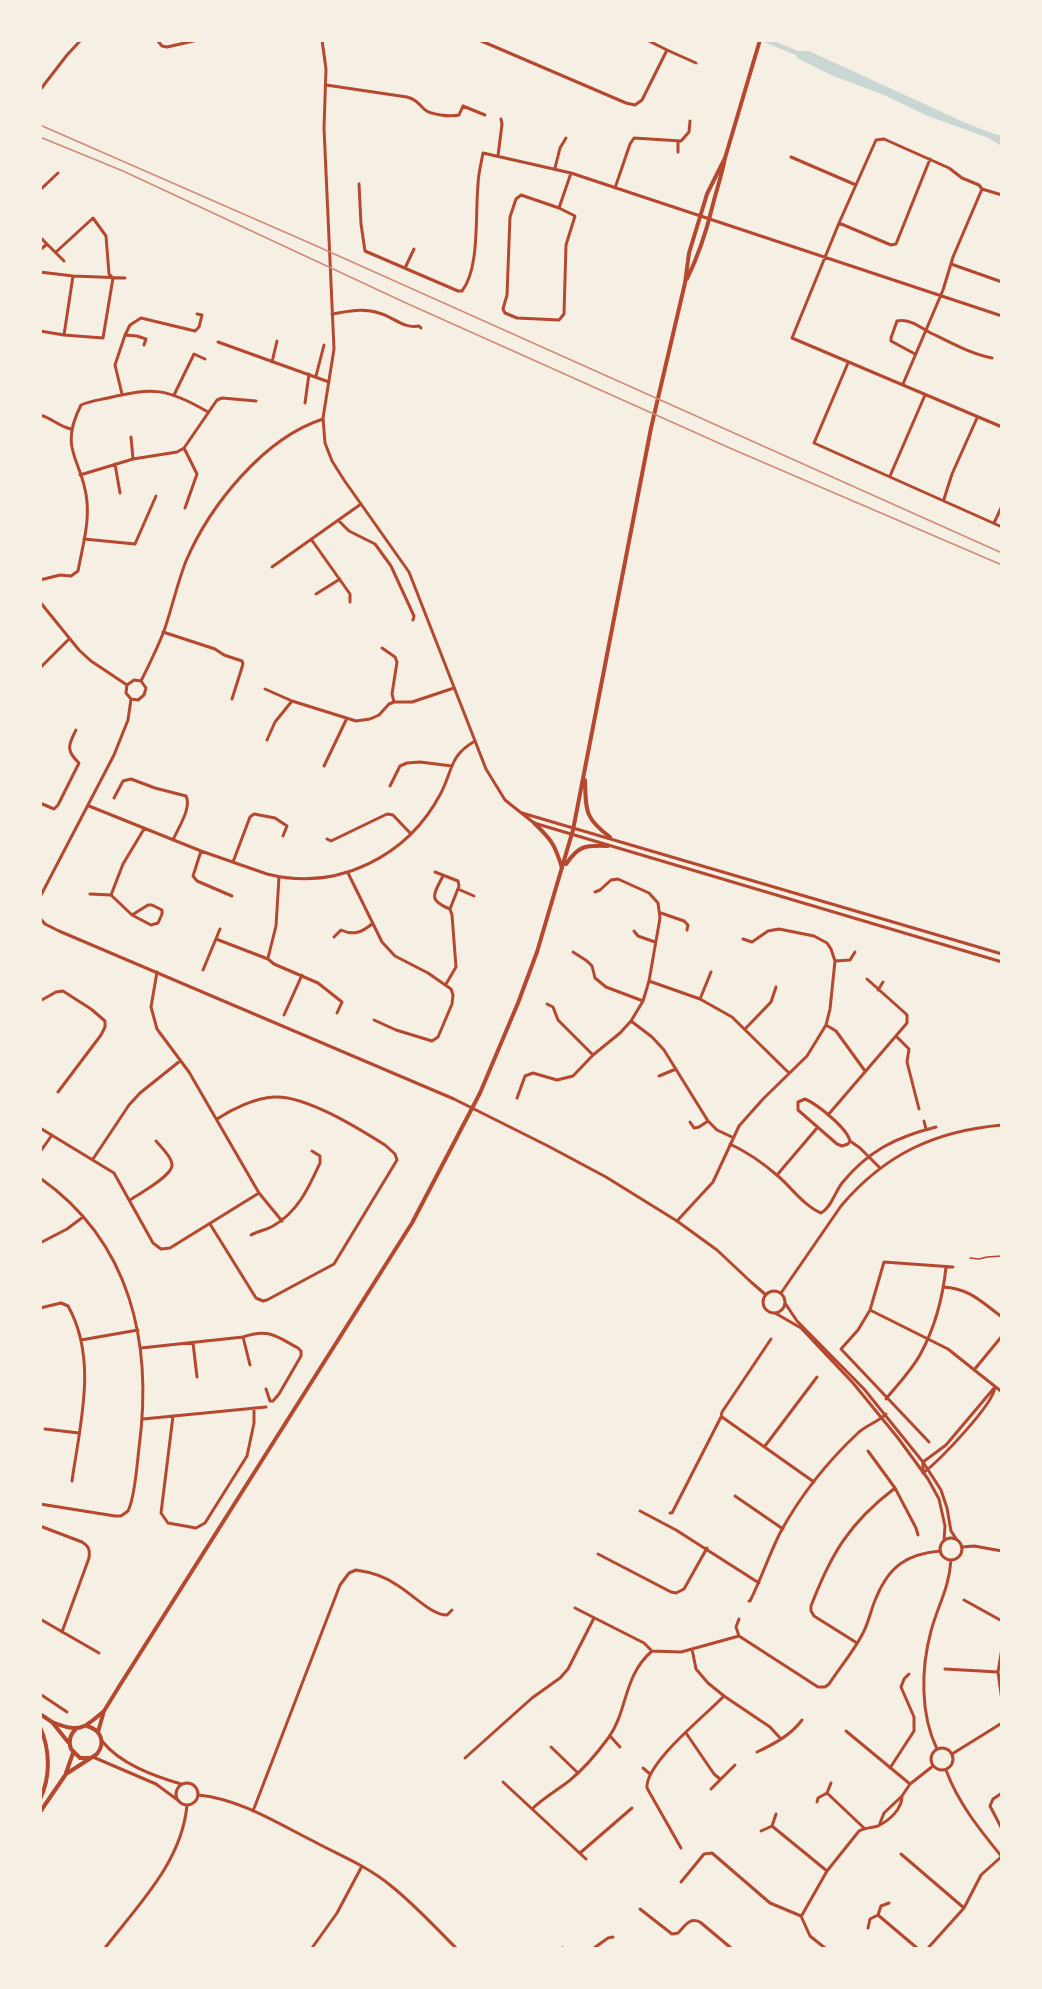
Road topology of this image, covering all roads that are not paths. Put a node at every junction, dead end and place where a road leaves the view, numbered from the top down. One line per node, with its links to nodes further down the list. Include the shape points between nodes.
1 (81, 40): 11 (street)
2 (157, 40): 3 (street, via 167,47)
3 (198, 40)
4 (322, 40): 10 (street)
5 (479, 40): 8 (street, via 635,105 642,100)
6 (647, 40): 8 (street)
7 (760, 40): 20 (main road)
8 (667, 50): 9 (street)
9 (696, 63)
10 (326, 85): 12 (street, via 407,97 427,111 445,115 457,116 463,106); 52 (street, via 324,128)
11 (40, 90)
12 (485, 115)
13 (501, 119): 18 (street)
14 (690, 121): 16 (street, via 689,132)
15 (566, 138): 22 (street)
16 (678, 142): 17 (street); 27 (street, via 634,138)
17 (678, 152)
18 (498, 156): 22 (street); 43 (street, via 483,153 473,269 462,291)
19 (791, 157): 26 (street)
20 (724, 158): 32 (main road); 33 (main road)
21 (930, 159): 26 (street, via 877,139); 28 (street); 34 (street, via 894,245)
22 (555, 168): 24 (street)
23 (58, 173): 29 (street)
24 (571, 173): 27 (street); 31 (street)
25 (359, 184): 43 (street, via 363,248)
26 (856, 184): 34 (street)
27 (615, 188): 32 (street)
28 (982, 189): 30 (street); 42 (street)
29 (40, 190)
30 (1002, 195)
31 (559, 208): 31 (street, via 521,195 516,199 510,217 503,309 511,316 559,320 563,317 566,245 575,219 573,213)
32 (700, 216): 33 (street); 49 (main road)
33 (710, 219): 40 (street); 49 (main road)
34 (840, 223): 40 (street)
35 (40, 237): 36 (street)
36 (47, 244): 38 (street); 39 (street)
37 (414, 249): 43 (street)
38 (40, 250)
39 (56, 252): 41 (street); 46 (street, via 93,218 106,236)
40 (825, 258): 50 (street); 67 (street, via 792,338)
41 (64, 261)
42 (951, 264): 48 (street); 50 (street)
43 (405, 268)
44 (40, 272): 45 (street)
45 (73, 276): 46 (street); 57 (street)
46 (113, 278): 47 (street); 57 (street, via 103,338)
47 (125, 278)
48 (1002, 282)
49 (685, 283): 125 (main road, via 651,429)
50 (939, 295): 53 (street); 55 (street)
51 (196, 314): 58 (street, via 202,315 195,331 141,318 130,325)
52 (332, 314): 54 (street, via 363,309); 70 (street, via 334,349)
53 (1002, 316)
54 (421, 328)
55 (926, 330): 63 (street); 63 (street, via 903,320 896,322 891,342); 64 (street)
56 (40, 332): 57 (street)
57 (64, 335)
58 (125, 335): 61 (street, via 146,339); 72 (street, via 115,365)
59 (277, 341): 66 (street)
60 (218, 342): 66 (street)
61 (144, 345)
62 (324, 345): 69 (street)
63 (915, 354): 71 (street)
64 (992, 358)
65 (205, 359): 73 (street, via 194,354)
66 (272, 362): 68 (street)
67 (848, 362): 71 (street); 88 (street, via 814,443)
68 (309, 374): 69 (street); 76 (street)
69 (316, 376): 70 (street)
70 (329, 382): 79 (street)
71 (903, 385): 74 (street)
72 (122, 394): 73 (street, via 150,390); 82 (street, via 81,405)
73 (174, 395): 77 (street)
74 (925, 395): 80 (street); 88 (street)
75 (256, 401): 77 (street, via 222,398)
76 (305, 403)
77 (208, 412): 84 (street)
78 (40, 415): 82 (street)
79 (323, 418): 92 (street, via 329,454); 107 (street, via 262,455 226,495 186,562)
80 (977, 418): 81 (street); 91 (street)
81 (1002, 428)
82 (71, 429): 87 (street, via 73,459)
83 (131, 436): 85 (street)
84 (184, 448): 85 (street); 94 (street, via 197,474)
85 (133, 459): 86 (street)
86 (115, 464): 87 (street); 89 (street)
87 (80, 475): 98 (street, via 87,501)
88 (890, 476): 91 (street)
89 (120, 493)
90 (156, 496): 98 (street, via 135,544)
91 (944, 500): 96 (street)
92 (361, 504): 95 (street); 113 (street, via 409,572)
93 (1002, 506): 96 (street)
94 (185, 508)
95 (338, 520): 99 (street); 106 (street, via 375,544 395,574)
96 (994, 523): 97 (street)
97 (1002, 527)
98 (84, 539): 102 (street, via 78,571 71,576)
99 (310, 539): 100 (street); 101 (street)
100 (272, 567)
101 (340, 579): 103 (street); 105 (street, via 350,594)
102 (40, 580)
103 (316, 594)
104 (40, 602): 108 (street)
105 (350, 602)
106 (413, 620)
107 (163, 632): 111 (street); 116 (street, via 242,661)
108 (69, 639): 110 (street); 112 (street, via 91,661)
109 (382, 648): 118 (street, via 397,662)
110 (41, 668)
111 (141, 681): 112 (street); 115 (street, via 146,688 144,695 138,700)
112 (127, 685): 115 (street, via 126,693)
113 (454, 688): 118 (street, via 412,702); 122 (street)
114 (266, 689): 117 (street)
115 (131, 699): 129 (street, via 128,720)
116 (232, 699)
117 (292, 701): 119 (street); 121 (street)
118 (394, 702): 119 (street, via 370,719)
119 (347, 718): 123 (street)
120 (76, 730): 128 (street, via 69,750 79,764 54,809)
121 (267, 740)
122 (474, 741): 124 (street, via 460,750); 130 (street, via 493,782 505,800)
123 (324, 766)
124 (452, 766): 126 (street, via 407,763 400,766); 134 (street, via 442,792)
125 (585, 770): 132 (main road); 137 (main road, via 587,812 592,822)
126 (390, 786)
127 (114, 798): 139 (street, via 130,778 186,796 187,808)
128 (40, 802)
129 (89, 806): 133 (street); 154 (street)
130 (521, 812): 131 (street); 132 (street)
131 (534, 823): 136 (street); 143 (main road, via 554,844)
132 (574, 827): 136 (main road); 137 (street)
133 (144, 829): 139 (street); 151 (street, via 123,864)
134 (411, 834): 138 (street, via 393,815 387,814 331,841); 145 (street, via 370,865)
135 (283, 836): 142 (street, via 287,826 275,818 254,814)
136 (572, 836): 140 (street); 143 (main road)
137 (610, 837): 172 (street)
138 (327, 839)
139 (173, 840): 141 (street)
140 (608, 846): 143 (main road, via 587,845); 176 (street)
141 (201, 851): 142 (street); 152 (street, via 194,876 197,881)
142 (233, 862): 147 (street)
143 (562, 869): 207 (main road, via 526,982)
144 (435, 872): 146 (street)
145 (348, 873): 147 (street); 162 (street)
146 (443, 876): 148 (street, via 458,881); 156 (street)
147 (279, 877): 174 (street, via 276,926)
148 (458, 889): 153 (street); 158 (street)
149 (595, 892): 159 (street, via 618,879 656,898)
150 (90, 894): 151 (street)
151 (111, 895): 160 (street)
152 (232, 896)
153 (474, 896)
154 (40, 897)
155 (428, 901): 156 (street)
156 (435, 901): 158 (street)
157 (40, 909): 161 (street)
158 (450, 909): 185 (street, via 456,967)
159 (661, 912): 164 (street, via 684,921); 169 (street)
160 (132, 915): 160 (street, via 150,925 158,923 162,910 148,905)
161 (40, 918): 179 (street, via 59,932)
162 (372, 924): 166 (street, via 357,934 341,930); 185 (street, via 395,956)
163 (220, 929): 167 (street)
164 (687, 930)
165 (634, 931): 169 (street)
166 (334, 937)
167 (216, 939): 174 (street); 178 (street)
168 (743, 939): 175 (street, via 755,941 778,929 814,936 827,943)
169 (655, 942): 183 (street)
170 (573, 952): 190 (street, via 592,966 596,978 606,987)
171 (855, 952): 173 (street)
172 (1002, 954)
173 (852, 958): 175 (street); 177 (street)
174 (268, 959): 181 (street)
175 (835, 961): 196 (street)
176 (1002, 962)
177 (859, 963)
178 (202, 970)
179 (157, 972): 200 (street, via 151,1001 153,1018); 207 (street)
180 (711, 972): 188 (street)
181 (302, 975): 192 (street, via 342,1002); 193 (street)
182 (867, 979): 187 (street)
183 (649, 981): 188 (street); 190 (street)
184 (883, 982): 187 (street)
185 (446, 984): 194 (street, via 453,995 452,1004 438,1037 432,1041)
186 (776, 987): 197 (street, via 771,1002)
187 (878, 990): 198 (street, via 907,1015 907,1023)
188 (700, 999): 197 (street)
189 (40, 1001): 205 (street, via 63,991 105,1020 101,1035)
190 (643, 1001): 195 (street)
191 (547, 1004): 199 (street)
192 (337, 1013)
193 (284, 1015)
194 (374, 1020)
195 (631, 1021): 199 (street); 201 (street, via 652,1037)
196 (826, 1024): 202 (street, via 836,1031); 203 (street, via 813,1050)
197 (745, 1029): 203 (street)
198 (896, 1036): 202 (street); 208 (street, via 909,1049 907,1062)
199 (593, 1055): 206 (street, via 567,1078 527,1074)
200 (181, 1060): 210 (street); 227 (street, via 134,1099)
201 (676, 1069): 204 (street); 211 (street)
202 (865, 1072): 209 (street)
203 (789, 1073): 220 (street, via 747,1115)
204 (658, 1076)
205 (58, 1092)
206 (517, 1098)
207 (471, 1107): 235 (street, via 606,1177); 322 (main road, via 428,1194 388,1262)
208 (920, 1109)
209 (828, 1115): 217 (street, via 810,1100 798,1102 798,1110); 222 (street)
210 (217, 1119): 231 (street); 236 (street, via 275,1096 302,1101 385,1145 397,1160 334,1264 267,1300 256,1298)
211 (708, 1121): 213 (street, via 694,1128); 220 (street)
212 (924, 1121): 218 (street)
213 (690, 1122)
214 (1002, 1125): 228 (street, via 943,1135 903,1152)
215 (936, 1127): 218 (street)
216 (40, 1128): 219 (street)
217 (817, 1128): 222 (street, via 840,1145); 229 (street)
218 (926, 1129): 226 (street)
219 (52, 1135): 225 (street); 227 (street)
220 (732, 1137): 223 (street)
221 (156, 1141): 232 (street, via 171,1160 171,1172)
222 (850, 1141): 226 (street)
223 (730, 1144): 229 (street); 235 (street, via 712,1184)
224 (312, 1151): 234 (street, via 320,1156 320,1162 299,1203)
225 (40, 1152)
226 (868, 1155): 228 (street); 229 (street, via 841,1185 824,1212 810,1207)
227 (93, 1160): 232 (street, via 114,1173)
228 (880, 1168): 244 (street, via 841,1206)
229 (777, 1175)
230 (40, 1178): 233 (street, via 71,1202)
231 (259, 1193): 234 (street); 236 (street)
232 (130, 1200): 236 (street, via 153,1243 161,1249 170,1248)
233 (83, 1217): 238 (street); 251 (street, via 103,1243 121,1278)
234 (282, 1221): 237 (street)
235 (677, 1221): 245 (street)
236 (210, 1224)
237 (251, 1235)
238 (40, 1243)
239 (1002, 1256): 240 (lane)
240 (970, 1258)
241 (946, 1266): 242 (street); 243 (street); 248 (street, via 884,1262)
242 (953, 1267)
243 (943, 1287): 250 (street, via 962,1289); 254 (street)
244 (781, 1293): 245 (street); 246 (street)
245 (766, 1295): 249 (street, via 765,1308)
246 (785, 1303): 249 (street); 269 (street, via 797,1321)
247 (40, 1308): 256 (street, via 61,1303 68,1306)
248 (870, 1310): 254 (street); 266 (street, via 841,1349)
249 (775, 1313): 272 (street, via 801,1329)
250 (1002, 1317)
251 (138, 1330): 256 (street); 258 (street)
252 (1002, 1336): 260 (street)
253 (243, 1337): 257 (street); 259 (street); 264 (street, via 270,1333 301,1351 273,1401)
254 (928, 1338): 260 (street); 266 (street)
255 (771, 1339): 271 (street)
256 (80, 1340): 275 (street, via 85,1389)
257 (194, 1342): 258 (street); 261 (street)
258 (141, 1348): 273 (street)
259 (250, 1365)
260 (974, 1370): 263 (street)
261 (197, 1377)
262 (817, 1377): 277 (street)
263 (995, 1387): 265 (street); 279 (street, via 946,1445); 280 (street, via 994,1395)
264 (266, 1389)
265 (1002, 1392)
266 (886, 1399): 276 (street)
267 (266, 1407): 268 (street)
268 (254, 1408): 270 (street); 270 (street, via 247,1456 205,1523 196,1528 168,1523 161,1513)
269 (886, 1414): 272 (street); 279 (street)
270 (173, 1416): 273 (street)
271 (721, 1417): 277 (street); 288 (street)
272 (882, 1418): 281 (street); 283 (street, via 860,1432)
273 (143, 1419): 286 (street, via 130,1507 125,1514 115,1516)
274 (45, 1429): 275 (street)
275 (79, 1433): 282 (street)
276 (929, 1442)
277 (765, 1446): 283 (street)
278 (868, 1451): 284 (street)
279 (923, 1462): 280 (street); 281 (street)
280 (928, 1469): 281 (street); 292 (street, via 941,1490)
281 (923, 1473): 293 (street, via 939,1499)
282 (72, 1480)
283 (814, 1482): 290 (street)
284 (895, 1488): 291 (street); 311 (street, via 845,1535 811,1606 814,1616)
285 (735, 1496): 290 (street)
286 (40, 1504)
287 (640, 1511): 295 (street)
288 (670, 1513)
289 (40, 1526): 309 (street, via 82,1542 90,1551)
290 (783, 1529): 300 (street)
291 (918, 1535)
292 (957, 1540): 293 (street); 294 (street)
293 (944, 1541): 296 (street)
294 (962, 1547): 297 (street); 299 (street, via 960,1556)
295 (707, 1548): 298 (street, via 684,1589 676,1593); 300 (street)
296 (940, 1551): 299 (street); 311 (street, via 918,1554 889,1574)
297 (1002, 1551)
298 (598, 1554)
299 (951, 1560): 340 (street, via 924,1676 926,1710)
300 (759, 1583): 302 (street)
301 (964, 1600): 308 (street)
302 (748, 1601)
303 (575, 1608): 305 (street)
304 (452, 1610): 370 (street, via 447,1615 438,1613 395,1583 376,1575 356,1570 346,1575)
305 (594, 1618): 314 (street); 345 (street, via 560,1678)
306 (40, 1619): 309 (street)
307 (739, 1619): 310 (street)
308 (1002, 1621)
309 (62, 1632): 315 (street)
310 (739, 1636): 311 (street, via 818,1687 829,1684); 313 (street)
311 (857, 1643)
312 (1002, 1648): 317 (street)
313 (692, 1649): 314 (street); 320 (street, via 696,1669)
314 (652, 1651): 334 (street, via 629,1684)
315 (99, 1653)
316 (945, 1669): 317 (street)
317 (998, 1672): 321 (street)
318 (909, 1674): 349 (street, via 901,1688 914,1717 914,1731)
319 (40, 1694): 323 (street)
320 (724, 1696): 333 (street); 335 (street)
321 (1002, 1701)
322 (104, 1711): 328 (main road); 332 (main road)
323 (68, 1712)
324 (40, 1714): 326 (main road)
325 (802, 1720): 335 (street)
326 (52, 1722): 330 (main road); 337 (main road)
327 (1002, 1723): 343 (street)
328 (87, 1726): 330 (main road); 332 (main road)
329 (40, 1727): 364 (main road, via 48,1771)
330 (78, 1728): 337 (main road, via 71,1735)
331 (846, 1731): 349 (street)
332 (98, 1732): 336 (main road)
333 (686, 1733): 353 (street); 354 (street)
334 (610, 1736): 339 (street); 351 (street)
335 (781, 1739): 341 (street)
336 (102, 1741): 344 (main road, via 100,1750); 357 (street, via 126,1760)
337 (69, 1746): 342 (main road)
338 (551, 1747): 351 (street)
339 (620, 1747)
340 (937, 1749): 343 (street, via 947,1749); 347 (street, via 931,1756)
341 (757, 1752)
342 (73, 1753): 344 (main road, via 80,1758); 352 (main road)
343 (952, 1754): 350 (street, via 953,1761)
344 (91, 1757): 352 (main road); 365 (street, via 156,1784)
345 (465, 1758)
346 (735, 1765): 354 (street)
347 (933, 1766): 350 (street); 358 (street)
348 (643, 1768): 353 (street)
349 (890, 1768): 358 (street)
350 (946, 1770): 381 (street, via 968,1814)
351 (578, 1773): 369 (street)
352 (66, 1774): 371 (main road)
353 (650, 1774): 378 (street, via 647,1788)
354 (720, 1779): 359 (street)
355 (503, 1782): 369 (street)
356 (831, 1783): 360 (street)
357 (181, 1784): 362 (street, via 193,1784); 365 (street, via 176,1790)
358 (910, 1784): 363 (street)
359 (711, 1789)
360 (827, 1793): 366 (street); 375 (street)
361 (1002, 1793): 376 (street, via 990,1806)
362 (198, 1795): 367 (street, via 196,1801); 370 (street)
363 (902, 1796): 373 (street, via 884,1813); 373 (street, via 897,1811)
364 (40, 1798)
365 (179, 1801): 367 (street)
366 (817, 1802)
367 (187, 1805): 393 (street, via 182,1832 170,1860)
368 (632, 1808): 379 (street)
369 (532, 1809): 379 (street)
370 (253, 1811): 383 (street)
371 (40, 1812)
372 (776, 1814): 374 (street)
373 (880, 1824): 375 (street)
374 (772, 1826): 377 (street); 384 (street)
375 (864, 1828): 384 (street)
376 (1002, 1829)
377 (761, 1831)
378 (681, 1848)
379 (580, 1853): 382 (street)
380 (901, 1854): 387 (street)
381 (1001, 1857): 387 (street, via 981,1875)
382 (586, 1859)
383 (362, 1866): 394 (street, via 337,1913); 395 (street, via 407,1900)
384 (827, 1871): 390 (street)
385 (681, 1882): 390 (street, via 704,1854 712,1853 770,1903)
386 (889, 1903): 389 (street, via 881,1906)
387 (964, 1908): 400 (street)
388 (640, 1909): 397 (street, via 672,1934 694,1919)
389 (878, 1915): 391 (street, via 870,1919); 399 (street)
390 (801, 1916): 398 (street, via 810,1935)
391 (868, 1928)
392 (613, 1937): 396 (street)
393 (105, 1948)
394 (312, 1948)
395 (456, 1948)
396 (594, 1948)
397 (731, 1948)
398 (825, 1948)
399 (917, 1948)
400 (928, 1948)

